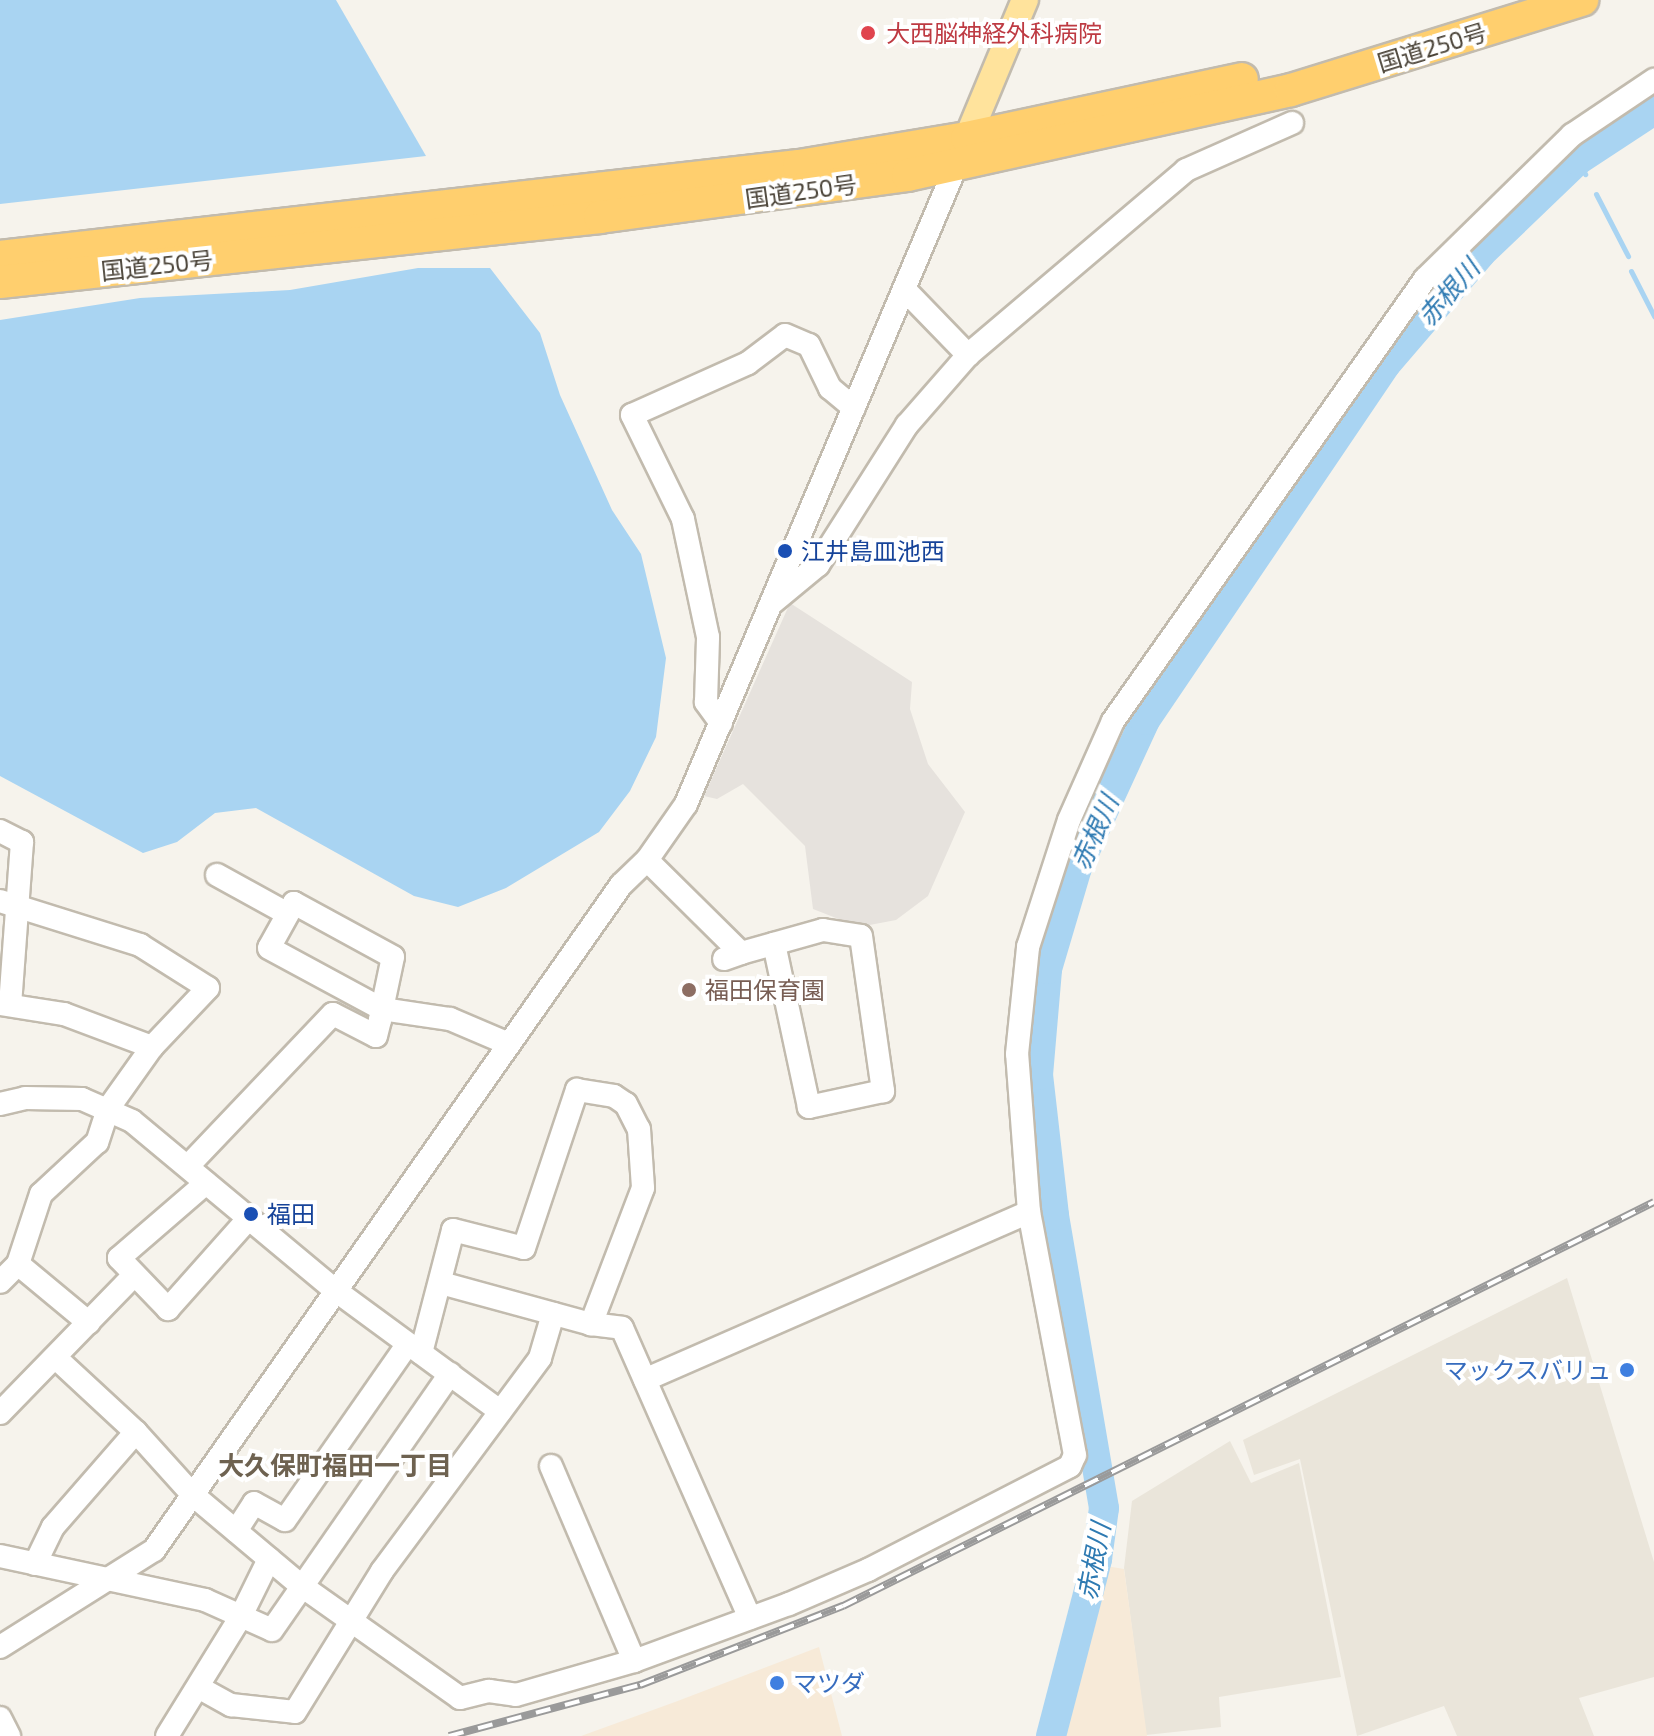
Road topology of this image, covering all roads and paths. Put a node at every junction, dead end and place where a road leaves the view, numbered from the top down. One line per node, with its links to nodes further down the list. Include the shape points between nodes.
1 (1025, 0): 6 (main road)
2 (1518, 0): 6 (highway, 国道250号, via 1282,71)
3 (1582, 0): 6 (highway, 国道250号, via 1291,90)
4 (1654, 80): 30 (street, via 1551,153 1425,279 1113,721 1069,820 1028,947 1017,1054)
5 (1292, 123): 10 (street, via 1186,170)
6 (961, 152): 7 (highway, 国道250号); 8 (highway, 国道250号, via 600,217); 9 (street)
7 (0, 257)
8 (0, 282)
9 (905, 290): 10 (street); 11 (street)
10 (968, 355): 13 (street, via 907,425)
11 (854, 408): 12 (street); 15 (street, via 830,388 809,345 785,335 748,363 632,415 683,519 708,637 706,702)
12 (792, 554): 13 (street); 14 (street)
13 (818, 565): 14 (street)
14 (771, 603): 15 (street)
15 (721, 723): 17 (street, via 686,804)
16 (0, 831): 19 (street, via 22,842)
17 (647, 860): 21 (street, via 733,956); 24 (street, via 621,885)
18 (217, 875): 20 (street)
19 (8, 902): 22 (street); 25 (street, via 140,945 208,988)
20 (286, 913): 23 (street, via 269,948); 23 (street, via 294,903 393,957)
21 (774, 944): 21 (street, via 823,930 861,936 883,1091 809,1107)
22 (5, 1004): 25 (street, via 64,1014)
23 (382, 1009): 24 (street, via 450,1019); 28 (street, via 376,1036 333,1014)
24 (509, 1044): 36 (street)
25 (152, 1047): 27 (street)
26 (0, 1104): 27 (street, via 54,1096)
27 (108, 1109): 28 (street, via 132,1121); 32 (street, via 97,1142 41,1194)
28 (188, 1166): 29 (street)
29 (206, 1183): 31 (street); 33 (street, via 119,1258)
30 (1029, 1212): 43 (street); 56 (street, via 1075,1455 1070,1466 868,1570)
31 (249, 1218): 33 (street, via 168,1309); 36 (street)
32 (18, 1264): 34 (street); 38 (street)
33 (134, 1275): 38 (street)
34 (0, 1282)
35 (441, 1283): 37 (street); 39 (street, via 453,1230 524,1248 577,1090 614,1096 626,1104 639,1129 644,1179 631,1230); 40 (street)
36 (335, 1290): 40 (street); 48 (street)
37 (553, 1314): 39 (street); 44 (street, via 540,1358)
38 (89, 1323): 41 (street)
39 (591, 1324): 43 (street, via 606,1330 622,1328)
40 (414, 1349): 42 (street); 49 (street, via 285,1520 254,1503)
41 (56, 1358): 45 (street); 46 (street)
42 (450, 1374): 44 (street); 54 (street)
43 (645, 1380): 56 (street)
44 (500, 1411): 57 (street)
45 (0, 1413)
46 (136, 1432): 48 (street); 52 (street, via 53,1527)
47 (551, 1466): 59 (street)
48 (193, 1495): 49 (street); 53 (street, via 154,1550)
49 (236, 1531): 51 (street)
50 (0, 1556): 52 (street)
51 (269, 1559): 54 (street); 55 (street)
52 (35, 1564): 53 (street)
53 (106, 1581): 55 (street, via 205,1600); 58 (street)
54 (299, 1584): 55 (street, via 272,1630); 57 (street)
55 (240, 1618): 60 (street)
56 (750, 1618): 59 (street)
57 (349, 1623): 59 (street, via 460,1698 489,1691 516,1695); 60 (street, via 295,1712 231,1705)
58 (0, 1647)
59 (634, 1661)
60 (198, 1687): 63 (street)
61 (0, 1718): 62 (street)
62 (9, 1736)
63 (167, 1736)

